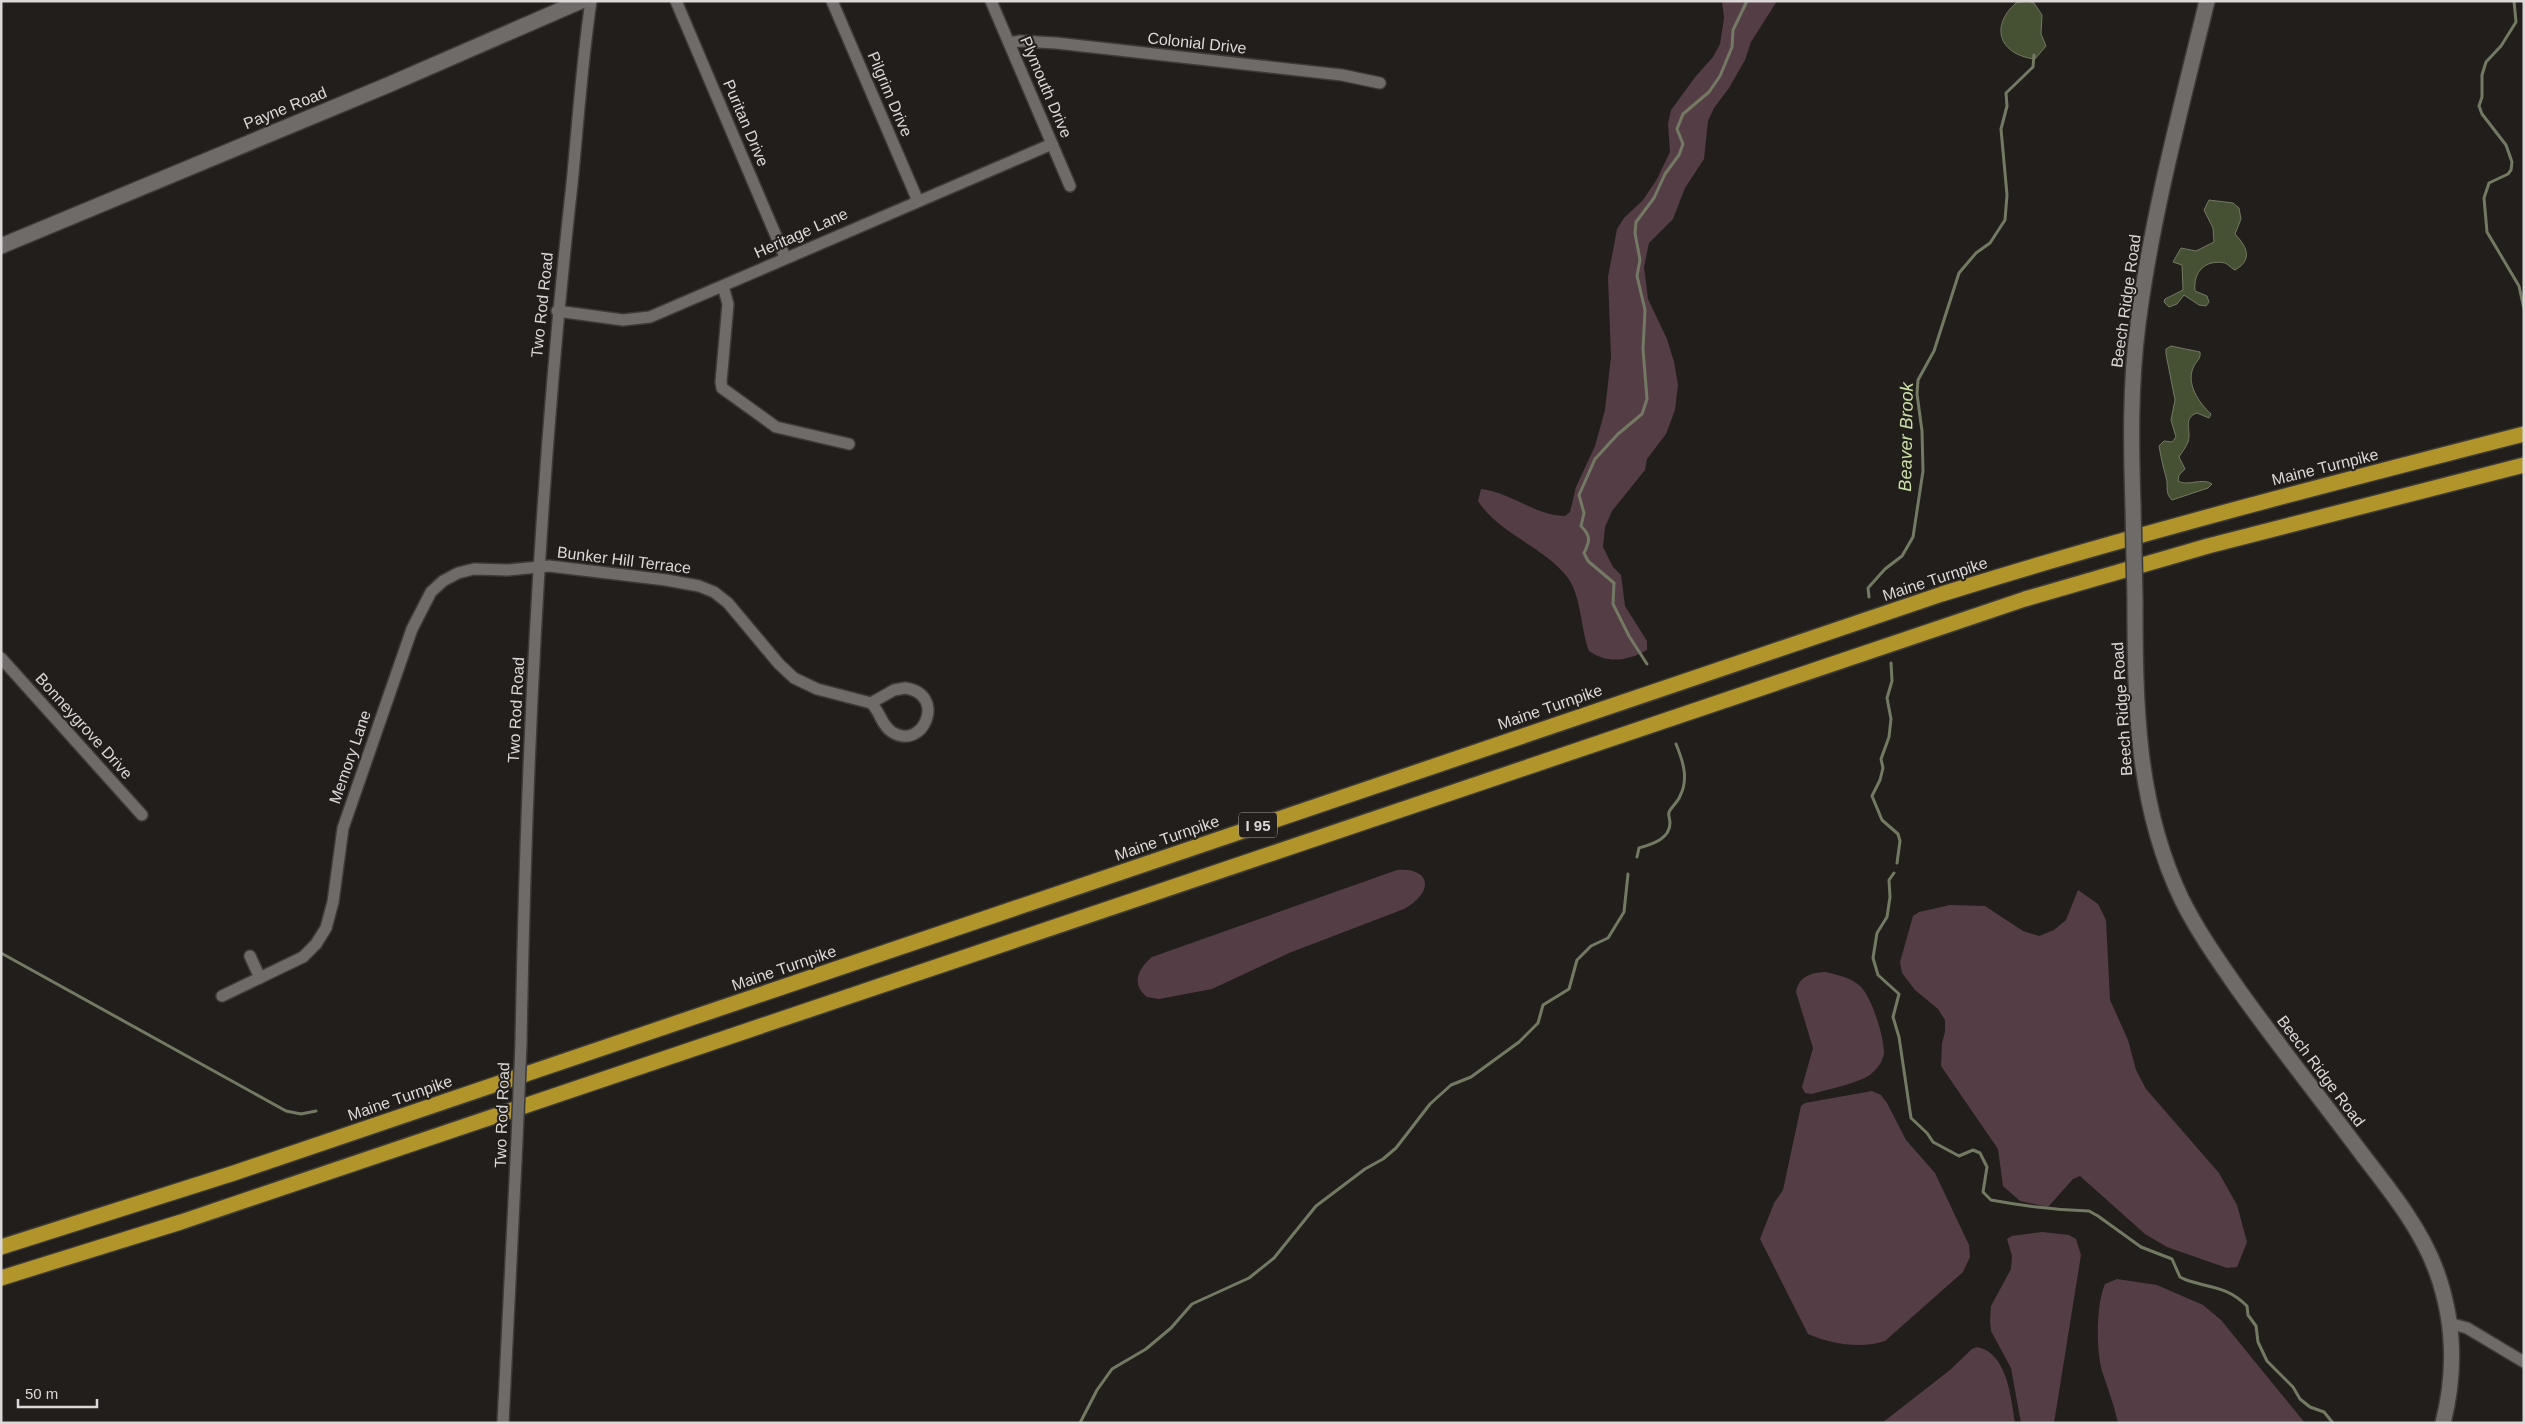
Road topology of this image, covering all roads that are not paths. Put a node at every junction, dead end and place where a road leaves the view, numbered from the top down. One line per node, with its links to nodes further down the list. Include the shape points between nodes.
1 (581, 1): 12 (street, Payne Road)
2 (591, 1): 15 (street, Two Rod Road)
3 (676, 1): 13 (street, Puritan Drive)
4 (832, 1): 11 (street, Pilgrim Drive)
5 (991, 1): 7 (street, Plymouth Drive)
6 (2207, 1): 28 (street, Beech Ridge Road, bridge, via 2151,245 2138,324 2132,405 2133,506 2136,703 2144,784 2177,889 2203,939 2404,1212 2435,1268)
7 (1010, 43): 8 (street, Colonial Drive, via 1056,43 1342,75); 9 (street, Plymouth Drive)
8 (1380, 83)
9 (1052, 144): 10 (street, Plymouth Drive); 11 (street, Heritage Lane)
10 (1070, 186)
11 (918, 200): 13 (street, Heritage Lane)
12 (1, 246)
13 (785, 258): 14 (street, Heritage Lane)
14 (723, 286): 15 (street, Heritage Lane, via 664,312 638,319); 17 (street, via 728,304 722,388 776,427)
15 (557, 311): 19 (street, Two Rod Road)
16 (2524, 434): 26 (highway, Maine Turnpike / I 95, via 2247,505 2063,556 1942,594 234,1173)
17 (849, 444)
18 (2524, 465): 27 (highway, I 95, via 2208,546 2025,599 181,1222)
19 (540, 567): 21 (street, Bunker Hill Terrace, via 666,580 705,588 728,603 794,678 817,689); 24 (street, Memory Lane, via 466,570 443,581 424,602 343,828 333,902 326,928 303,958); 30 (street, Two Rod Road, bridge)
20 (1, 658): 22 (street, Bonneygrove Drive)
21 (871, 703): 21 (street, via 887,728 897,734 917,732 928,716 923,696 909,688 897,689)
22 (142, 815)
23 (250, 956): 24 (street)
24 (260, 978): 25 (street, Memory Lane)
25 (222, 996)
26 (6, 1246)
27 (1, 1278)
28 (2449, 1323): 29 (street, via 2467,1328); 31 (street, Beech Ridge Road, via 2451,1376)
29 (2524, 1362)
30 (503, 1423)
31 (2443, 1423)

